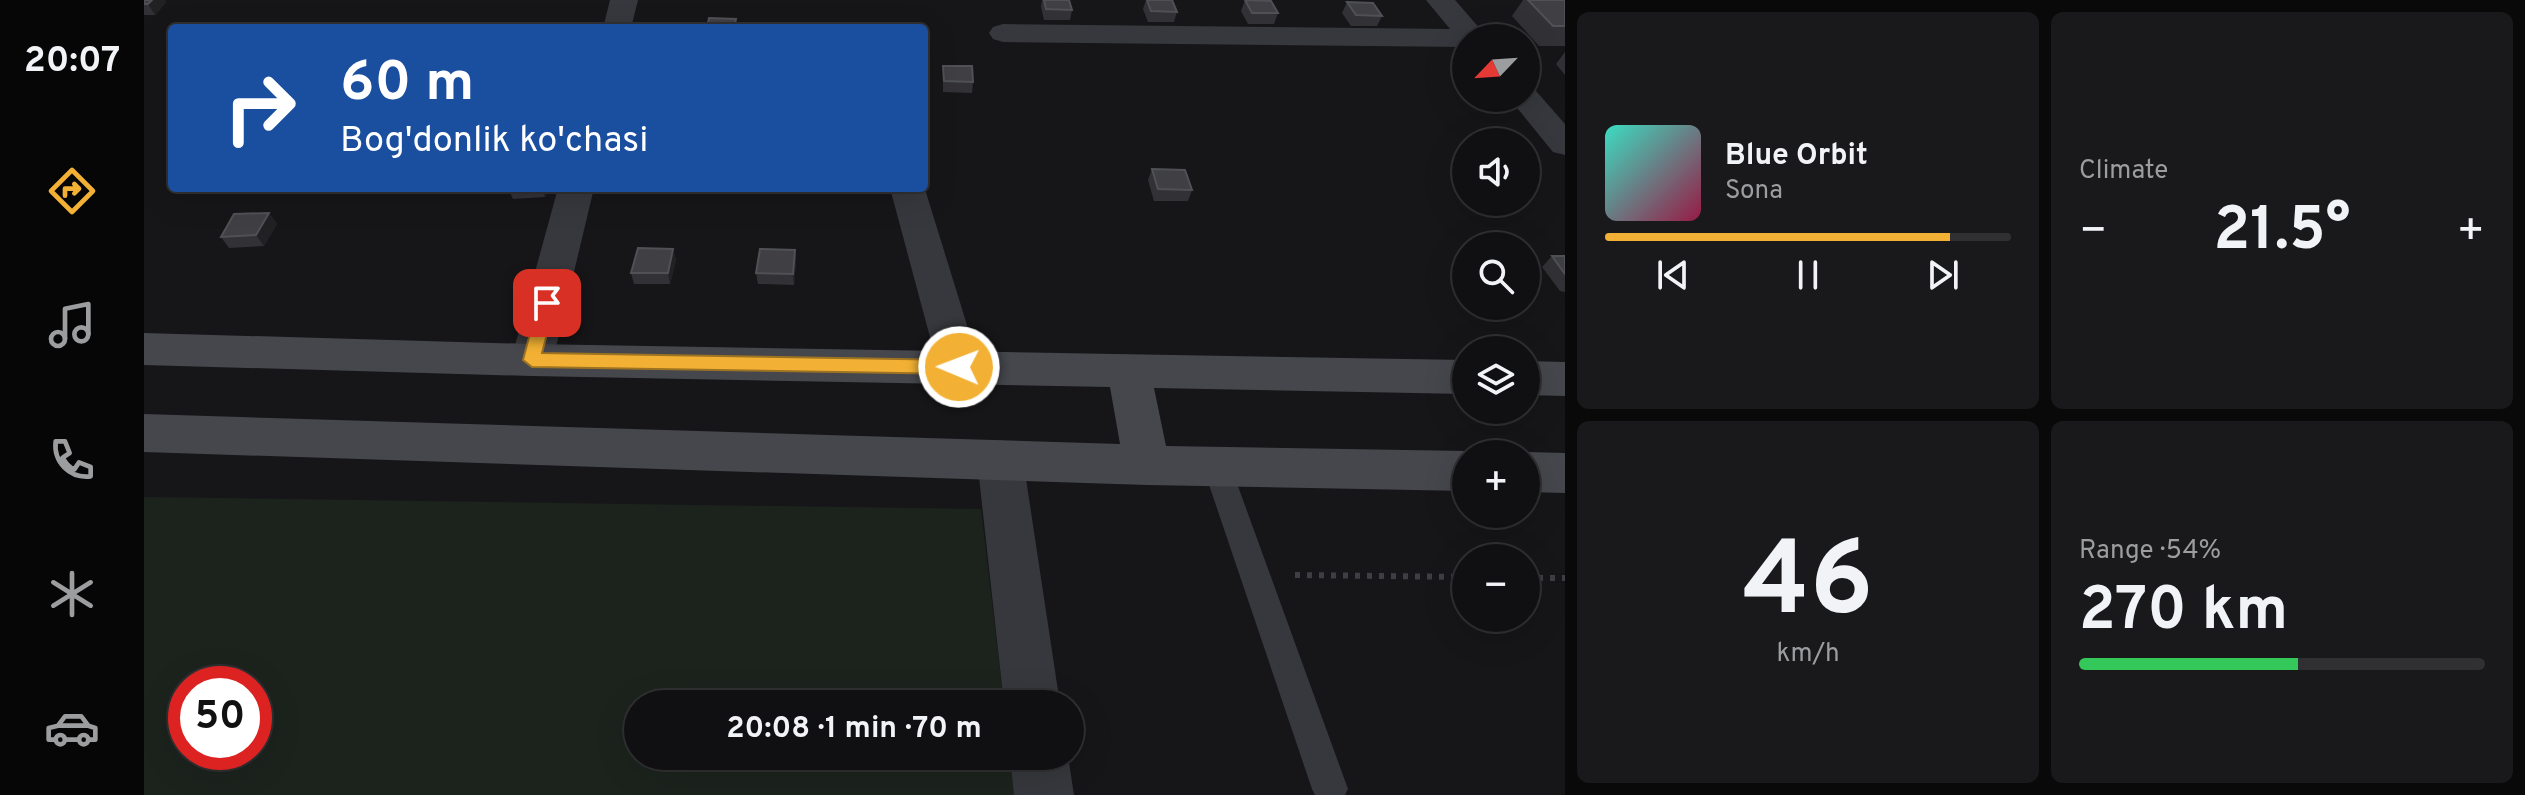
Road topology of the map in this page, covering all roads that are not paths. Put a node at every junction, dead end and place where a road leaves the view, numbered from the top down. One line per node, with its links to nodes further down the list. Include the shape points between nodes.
1 (624, 0): 3 (street)
2 (1440, 0): 4 (street)
3 (618, 24)
4 (1461, 24)
5 (1003, 33): 6 (street)
6 (1452, 38)
7 (1537, 112): 8 (street)
8 (1565, 145)
9 (575, 192): 12 (street)
10 (909, 192): 13 (street)
11 (144, 349): 12 (main road)
12 (532, 360): 13 (main road)
13 (959, 367): 14 (main road)
14 (1129, 370): 15 (main road); 20 (main road)
15 (1452, 377)
16 (1540, 378): 17 (main road)
17 (1565, 379)
18 (144, 433): 19 (main road)
19 (1000, 459): 20 (main road); 25 (street)
20 (1147, 465): 21 (main road)
21 (1217, 467): 22 (main road); 27 (lane)
22 (1452, 471)
23 (1540, 472): 24 (main road)
24 (1565, 473)
25 (1030, 690)
26 (1041, 770): 28 (street)
27 (1330, 789)
28 (1044, 795)

